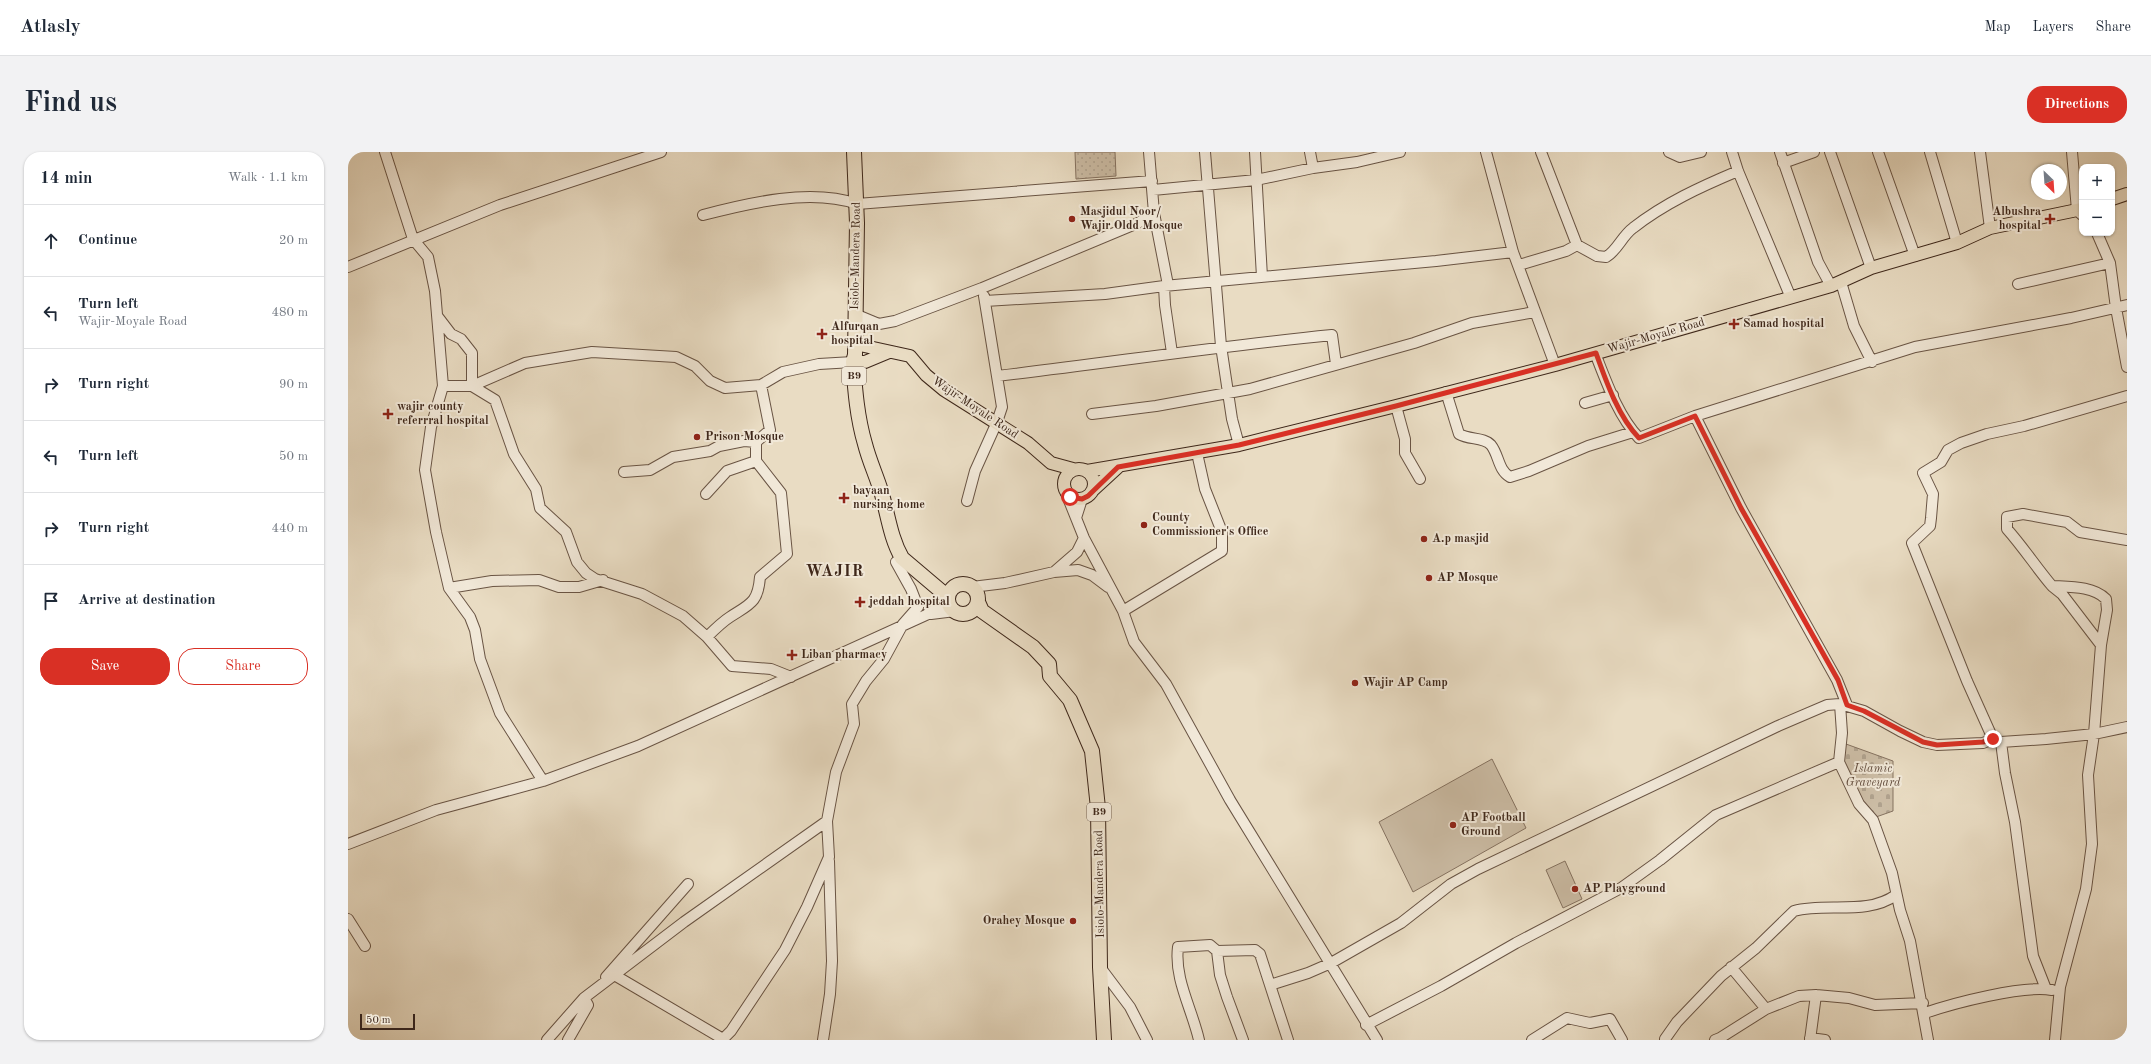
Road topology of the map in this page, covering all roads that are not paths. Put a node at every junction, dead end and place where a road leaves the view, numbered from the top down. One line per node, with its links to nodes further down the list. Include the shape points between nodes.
1 (385, 152): 38 (street)
2 (662, 152): 38 (street, via 507,203)
3 (854, 152): 31 (highway, Isiolo-Mandera Road / B9)
4 (1149, 152): 28 (street)
5 (1205, 152): 27 (street)
6 (1255, 152): 26 (street)
7 (1310, 152): 23 (street)
8 (1400, 152): 23 (street, via 1357,162)
9 (1486, 152): 41 (street)
10 (1541, 152): 40 (street)
11 (1669, 152): 12 (street, via 1680,157)
12 (1701, 152)
13 (1732, 152): 24 (street)
14 (1780, 152): 21 (street)
15 (1814, 152): 21 (street)
16 (1830, 152): 46 (street)
17 (1878, 152): 42 (street)
18 (1930, 152): 39 (street)
19 (1980, 152): 36 (street)
20 (2072, 152): 22 (street)
21 (1783, 163): 49 (street, via 1818,262)
22 (2074, 167): 25 (street); 32 (street)
23 (1313, 168): 26 (street)
24 (1738, 171): 40 (street, via 1699,187 1661,208 1626,234 1608,256 1602,258); 53 (street)
25 (2079, 175)
26 (1256, 180): 27 (street); 47 (street)
27 (1208, 184): 28 (street); 48 (street)
28 (1152, 186): 31 (street); 34 (street)
29 (2127, 194): 30 (main road)
30 (2115, 198)
31 (857, 204): 35 (street, via 843,199 772,200); 58 (highway, Isiolo-Mandera Road / B9)
32 (2079, 204)
33 (2079, 211): 36 (main road, Wajir-Moyale Road)
34 (1154, 213): 51 (street); 52 (street, via 1138,223)
35 (703, 215)
36 (1990, 228): 39 (main road, Wajir-Moyale Road)
37 (2097, 236): 43 (street)
38 (413, 239): 45 (street); 59 (street, via 428,257)
39 (1957, 242): 42 (main road, Wajir-Moyale Road)
40 (1577, 245): 44 (street, via 1566,251)
41 (1514, 252): 44 (street); 47 (street)
42 (1915, 256): 46 (main road, Wajir-Moyale Road)
43 (2110, 262): 50 (street); 56 (street)
44 (1519, 265): 57 (street)
45 (348, 267)
46 (1871, 268): 49 (main road, Wajir-Moyale Road)
47 (1262, 277): 48 (street)
48 (1216, 282): 51 (street); 61 (street)
49 (1836, 284): 53 (main road, Wajir-Moyale Road); 66 (street)
50 (2018, 284)
51 (1166, 286): 54 (street, via 1104,294); 63 (street, via 1164,306)
52 (982, 288): 54 (street); 58 (street, via 895,321 879,324)
53 (1791, 298): 64 (main road, Wajir-Moyale Road)
54 (985, 301): 70 (street)
55 (2127, 305): 56 (street)
56 (2116, 308): 66 (street, via 1915,347); 69 (street)
57 (1535, 312): 67 (street, via 1472,323 1414,343); 68 (street)
58 (855, 314): 60 (highway, Isiolo-Mandera Road / B9)
59 (438, 316): 72 (street); 73 (street, via 451,334 461,339 472,353)
60 (855, 344): 62 (main road, Wajir-Moyale Road); 65 (highway, Isiolo-Mandera Road / B9)
61 (1221, 346): 63 (street); 67 (street, via 1332,335); 75 (street)
62 (889, 352): 65 (main road, via 865,362); 82 (main road, Wajir-Moyale Road, via 910,356 944,390)
63 (1172, 353): 70 (street)
64 (1596, 353): 68 (main road, Wajir-Moyale Road); 76 (street)
65 (853, 362): 71 (street, via 819,364 783,372); 102 (highway, Isiolo-Mandera Road / B9, via 857,408 865,444 881,491 890,531)
66 (1872, 362): 81 (street)
67 (1336, 364): 75 (street)
68 (1555, 365): 74 (main road, Wajir-Moyale Road)
69 (2127, 367)
70 (996, 376): 82 (street, via 1002,407)
71 (761, 385): 73 (street, via 724,388 710,381 695,366 676,357 592,352 525,363); 84 (street, via 770,430)
72 (443, 386): 73 (street); 107 (street, via 431,427 426,470 436,532)
73 (472, 386): 104 (street, via 494,400 514,454 536,489 540,508 566,532 577,562 591,576)
74 (1446, 392): 79 (main road, Wajir-Moyale Road); 83 (street, via 1459,434 1491,445 1503,473 1510,477 1588,446)
75 (1228, 393): 80 (street); 85 (street)
76 (1613, 395): 78 (street); 83 (street)
77 (2127, 396): 120 (street, via 1961,443 1948,450 1941,462 1923,473 1933,494 1930,526 1912,543 1967,681)
78 (1585, 403)
79 (1396, 406): 85 (main road, Wajir-Moyale Road); 93 (street, via 1405,439 1405,453)
80 (1092, 414)
81 (1695, 416): 83 (street, via 1639,438); 117 (street, via 1741,508 1838,680)
82 (997, 422): 88 (main road, Wajir-Moyale Road, via 1028,443); 98 (street, via 975,471)
83 (1633, 432)
84 (756, 442): 87 (street); 92 (street, via 744,441 719,446 710,451 673,457 650,470)
85 (1239, 445): 86 (main road, Wajir-Moyale Road)
86 (1197, 453): 89 (main road, Wajir-Moyale Road); 111 (street, via 1205,489 1222,532 1222,551)
87 (756, 461): 96 (street, via 727,471); 114 (street, via 781,493 787,554 760,577 759,591 752,603 729,617)
88 (1051, 463): 90 (main road, Wajir-Moyale Road); 94 (main road)
89 (1118, 467): 91 (main road, Wajir-Moyale Road); 95 (main road)
90 (1073, 470): 91 (main road, via 1080,468); 94 (main road, via 1065,478)
91 (1087, 471): 95 (main road, via 1094,481)
92 (624, 472)
93 (1420, 479)
94 (1065, 488): 97 (main road, via 1070,497); 99 (street)
95 (1093, 490): 97 (main road)
96 (706, 494)
97 (1082, 499): 99 (street)
98 (967, 501)
99 (1076, 518): 100 (street)
100 (1084, 538): 103 (street, via 1077,552); 108 (street)
101 (2127, 540): 106 (street, via 2080,532 2067,522 2023,514 2007,517 2007,529)
102 (902, 558): 105 (highway, Isiolo-Mandera Road / B9); 113 (street, via 896,562 918,607)
103 (1054, 572): 108 (street, via 1078,570 1092,575); 109 (street)
104 (603, 580): 107 (street, via 579,587 560,587 539,580 492,581); 114 (street, via 642,594 683,616)
105 (930, 580): 109 (highway, Isiolo-Mandera Road / B9); 110 (highway, Isiolo-Mandera Road / B9)
106 (2052, 586): 115 (street, via 2062,594); 115 (street, via 2092,590 2106,599 2107,610)
107 (449, 588): 122 (street, via 470,617 480,659 500,714)
108 (1109, 588): 111 (street)
109 (972, 593): 110 (highway, via 974,609); 110 (highway, via 952,589); 112 (highway, Isiolo-Mandera Road / B9, via 982,611)
110 (955, 606): 112 (highway, Isiolo-Mandera Road / B9, via 978,619); 113 (street)
111 (1123, 610): 131 (street, via 1134,642 1166,684 1230,800)
112 (997, 623): 132 (highway, Isiolo-Mandera Road / B9, via 1033,647 1049,664 1050,676 1070,700 1092,751 1098,808)
113 (904, 624): 116 (street); 123 (street, via 884,659 852,704 854,724 836,772)
114 (707, 637): 116 (street, via 732,666 771,668)
115 (2101, 645): 119 (street)
116 (791, 677): 122 (street, via 638,746)
117 (1843, 704): 120 (street, via 1864,711 1923,742 1937,745); 121 (street); 131 (street, via 1827,705 1778,726 1478,869 1451,884 1401,923)
118 (2127, 727): 119 (street)
119 (2094, 734): 120 (street); 137 (street, via 2088,775 2091,851 2086,889)
120 (1997, 741): 136 (street, via 2015,822 2033,956)
121 (1839, 762): 127 (street, via 1859,804 1873,820 1892,872); 143 (street, via 1716,815 1621,888)
122 (543, 781): 124 (street, via 436,810)
123 (827, 821): 125 (street); 134 (street, via 684,922)
124 (348, 844)
125 (829, 857): 147 (street, via 785,950); 148 (street, via 832,961)
126 (688, 884): 139 (street)
127 (1896, 895): 133 (street, via 1886,902 1866,906 1794,911 1756,948); 140 (street, via 1910,941)
128 (348, 919): 129 (street)
129 (365, 946)
130 (1217, 952): 135 (street, via 1255,950 1260,954); 151 (street, via 1210,946 1178,947 1182,989); 152 (street, via 1226,997)
131 (1331, 962): 135 (street, via 1308,973); 143 (street)
132 (1100, 967): 149 (highway, Isiolo-Mandera Road / B9); 150 (street, via 1130,1007)
133 (1731, 967): 141 (street); 157 (street, via 1677,1022)
134 (616, 976): 139 (street); 147 (street)
135 (1270, 985): 153 (street)
136 (2046, 989): 137 (street); 142 (street, via 2016,992)
137 (2060, 992): 161 (street)
138 (1816, 994): 140 (street, via 1849,998 1875,1005); 141 (street, via 1799,996); 144 (street)
139 (585, 998): 145 (street); 146 (street, via 588,1005)
140 (1923, 1003): 142 (street)
141 (1766, 1009): 158 (street)
142 (1925, 1013): 160 (street)
143 (1366, 1025): 154 (street)
144 (1810, 1039): 159 (street)
145 (547, 1040)
146 (568, 1040)
147 (723, 1040)
148 (823, 1040)
149 (1104, 1040)
150 (1147, 1040)
151 (1198, 1040)
152 (1243, 1040)
153 (1288, 1040)
154 (1377, 1040)
155 (1532, 1040): 156 (street, via 1567,1018 1590,1023 1610,1019)
156 (1622, 1040)
157 (1665, 1040)
158 (1714, 1040)
159 (1825, 1040)
160 (1928, 1040)
161 (2055, 1040)

